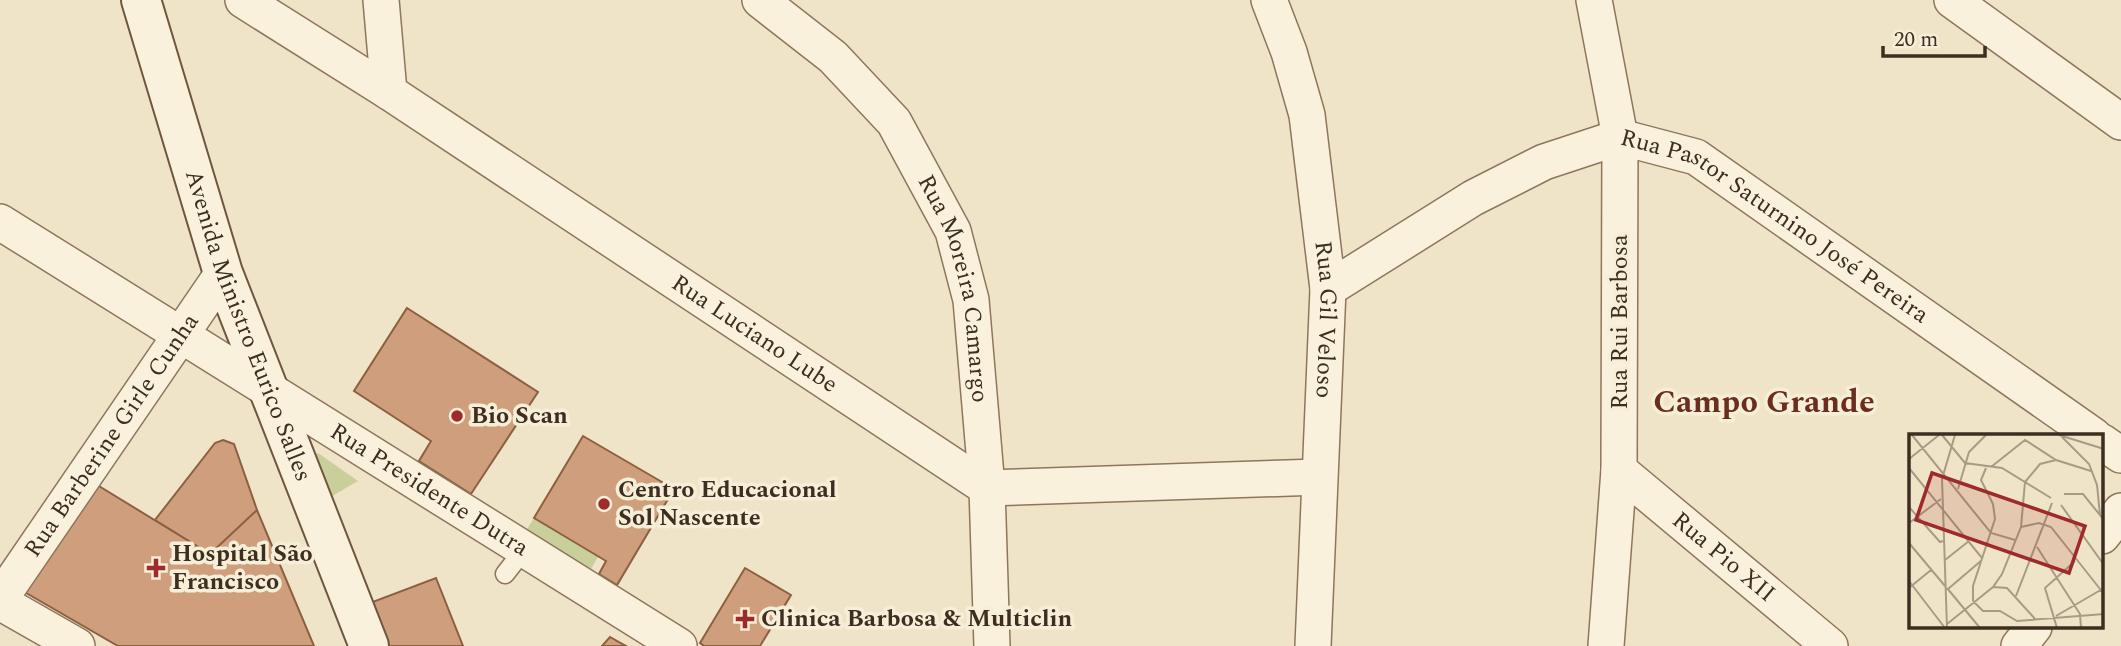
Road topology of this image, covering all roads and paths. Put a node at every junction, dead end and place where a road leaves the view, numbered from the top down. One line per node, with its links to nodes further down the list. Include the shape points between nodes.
1 (141, 0): 12 (main road, Avenida Ministro Eurico Salles)
2 (243, 0): 8 (street, Rua Luciano Lube)
3 (381, 0): 8 (street)
4 (760, 0): 21 (street, Rua Moreira Camargo, via 834,57 894,122 953,231 971,300)
5 (1269, 0): 13 (street, Rua Gil Veloso, via 1307,116)
6 (1594, 0): 10 (street, Rua Rui Barbosa)
7 (1952, 0): 9 (street)
8 (389, 92): 21 (street, Rua Luciano Lube)
9 (2121, 122)
10 (1620, 137): 13 (street, Rua Pastor Saturnino José Pereira, via 1544,162 1473,198); 16 (street, Rua Pastor Saturnino José Pereira, via 1696,156); 19 (street, Rua Rui Barbosa)
11 (0, 222): 14 (street, Rua Presidente Dutra)
12 (223, 273): 14 (street, Rua Barberine Girle Cunha); 15 (main road, Avenida Ministro Eurico Salles)
13 (1328, 289): 20 (street, Rua Gil Veloso)
14 (180, 333): 15 (street, Rua Presidente Dutra); 24 (street, Rua Barberine Girle Cunha, via 105,463)
15 (267, 392): 27 (main road, Avenida Ministro Eurico Salles); 28 (street, Rua Presidente Dutra, via 514,562)
16 (2091, 434)
17 (2104, 443): 18 (street)
18 (2121, 455)
19 (1619, 470): 31 (street, Rua Rui Barbosa); 32 (street, Rua Pio XII)
20 (1319, 477): 21 (street); 30 (street, Rua Gil Veloso)
21 (987, 488): 29 (street, Rua Moreira Camargo)
22 (2121, 511): 23 (street)
23 (2104, 533)
24 (0, 600): 26 (street)
25 (2033, 628): 33 (street)
26 (77, 646)
27 (369, 646)
28 (679, 646)
29 (992, 646)
30 (1313, 646)
31 (1606, 646)
32 (1830, 646)
33 (2019, 646)

